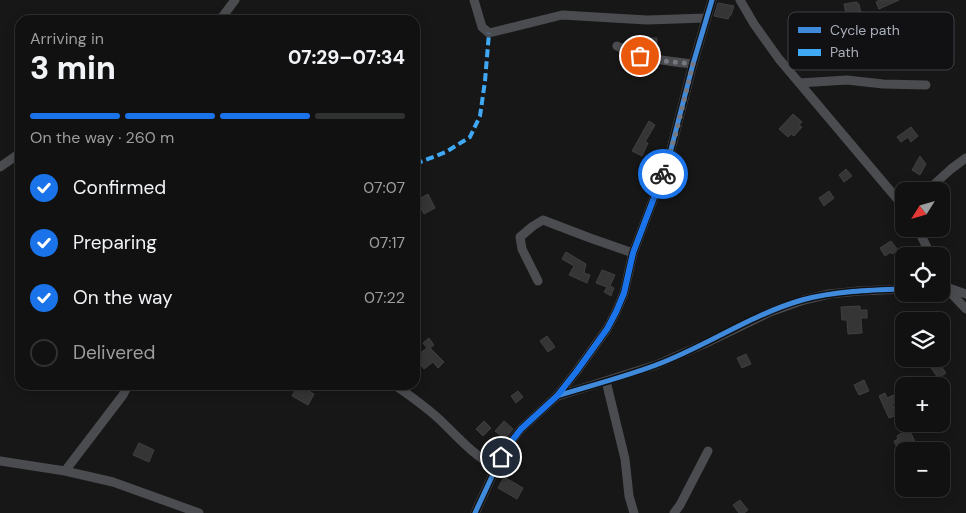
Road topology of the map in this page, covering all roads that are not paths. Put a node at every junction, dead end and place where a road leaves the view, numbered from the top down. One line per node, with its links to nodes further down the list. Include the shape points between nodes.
1 (235, 0): 5 (street)
2 (474, 0): 6 (street, via 482,27 489,33 562,15 647,20)
3 (712, 0): 6 (street)
4 (740, 0): 10 (street)
5 (224, 15)
6 (706, 18): 8 (street)
7 (617, 46): 8 (street, via 655,60)
8 (693, 64): 18 (street, via 668,161)
9 (788, 70): 11 (street)
10 (788, 70)
11 (799, 83): 12 (street, via 847,80); 17 (street)
12 (926, 85)
13 (15, 157): 15 (street)
14 (966, 158): 16 (street)
15 (0, 167)
16 (937, 182)
17 (895, 196)
18 (633, 253): 19 (street, via 543,220 520,237 522,249); 28 (street, via 624,293 607,329)
19 (538, 281)
20 (950, 287): 23 (street)
21 (895, 290): 25 (street, via 829,294 804,300 770,312 656,365)
22 (950, 292): 24 (street)
23 (966, 294)
24 (966, 309)
25 (606, 381): 28 (street); 35 (street, via 624,453 628,496)
26 (126, 390): 32 (street)
27 (402, 390): 31 (street, via 440,419 475,454)
28 (557, 396): 31 (street, via 521,429)
29 (708, 451): 36 (street)
30 (0, 461): 32 (street)
31 (496, 468): 34 (street)
32 (65, 471): 33 (street, via 113,482)
33 (192, 512)
34 (475, 513)
35 (634, 513)
36 (674, 513)

